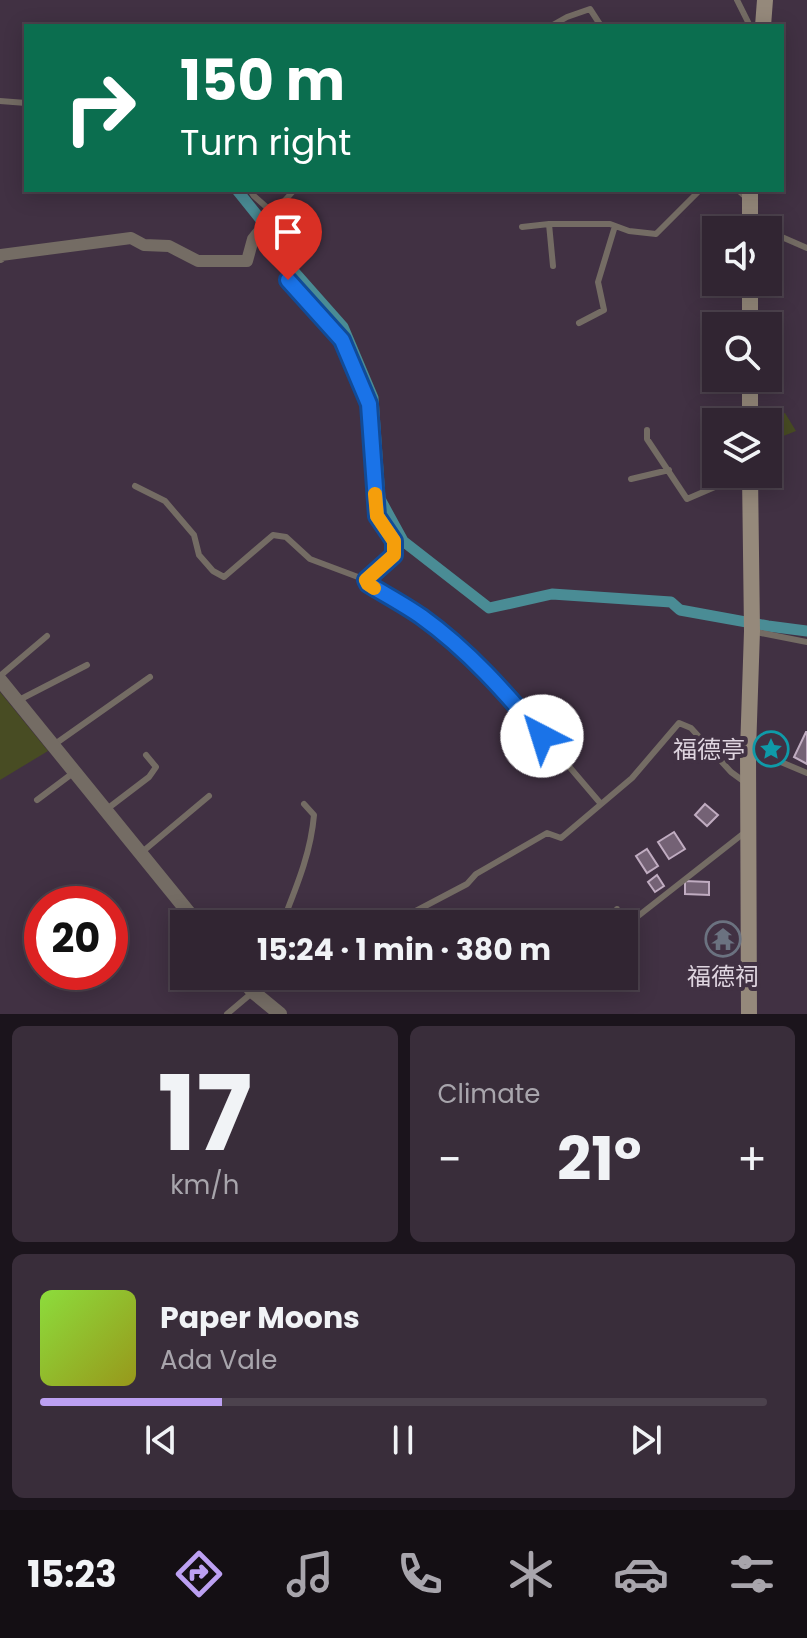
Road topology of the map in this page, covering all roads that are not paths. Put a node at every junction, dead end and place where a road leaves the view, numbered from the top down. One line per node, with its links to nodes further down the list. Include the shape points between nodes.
1 (588, 0): 4 (lane)
2 (737, 0): 7 (lane)
3 (765, 0): 8 (main road)
4 (590, 9): 5 (lane); 6 (lane)
5 (555, 24)
6 (600, 24)
7 (749, 24)
8 (763, 24)
9 (0, 101): 10 (lane)
10 (24, 103)
11 (252, 192): 15 (lane)
12 (293, 192): 15 (lane)
13 (698, 192): 18 (lane, via 656,234)
14 (746, 194): 16 (main road)
15 (272, 212): 20 (lane)
16 (749, 216)
17 (549, 224): 18 (lane); 19 (lane); 24 (lane)
18 (615, 226): 25 (lane, via 598,282 604,310)
19 (522, 227)
20 (262, 228): 23 (street, via 247,261 198,261 169,246 144,245 131,238); 32 (lane, via 288,280 342,340 369,404 377,516 394,541 394,555)
21 (782, 237): 22 (lane)
22 (807, 248)
23 (0, 257)
24 (553, 266)
25 (579, 323)
26 (647, 430): 27 (lane, via 647,439)
27 (669, 470): 28 (lane); 30 (lane, via 687,499)
28 (631, 479)
29 (135, 486): 32 (lane, via 165,501 194,535 199,555 224,577 273,535 286,537 310,559)
30 (714, 488)
31 (748, 488): 33 (main road)
32 (366, 580): 49 (lane, via 422,617 504,690)
33 (752, 631): 35 (lane); 41 (main road)
34 (47, 636): 38 (lane)
35 (807, 642)
36 (87, 665): 39 (lane)
37 (150, 677): 40 (lane)
38 (0, 678): 39 (street)
39 (17, 701): 40 (street)
40 (53, 746): 43 (street)
41 (748, 751): 44 (lane); 45 (main road)
42 (146, 755): 50 (lane, via 156,767 149,777)
43 (74, 772): 47 (lane); 50 (street)
44 (807, 773)
45 (749, 785): 49 (lane, via 691,728 679,723 632,778); 51 (main road)
46 (209, 796): 52 (lane)
47 (37, 800)
48 (304, 804): 55 (lane, via 314,815 313,828)
49 (601, 804): 56 (lane, via 561,838 547,833)
50 (105, 810): 52 (street)
51 (749, 829): 53 (lane, via 628,924 619,920); 60 (main road)
52 (140, 853): 54 (street)
53 (617, 909)
54 (187, 910)
55 (287, 910)
56 (418, 910)
57 (252, 991): 58 (lane); 59 (street)
58 (227, 1014)
59 (280, 1014)
60 (749, 1014)

